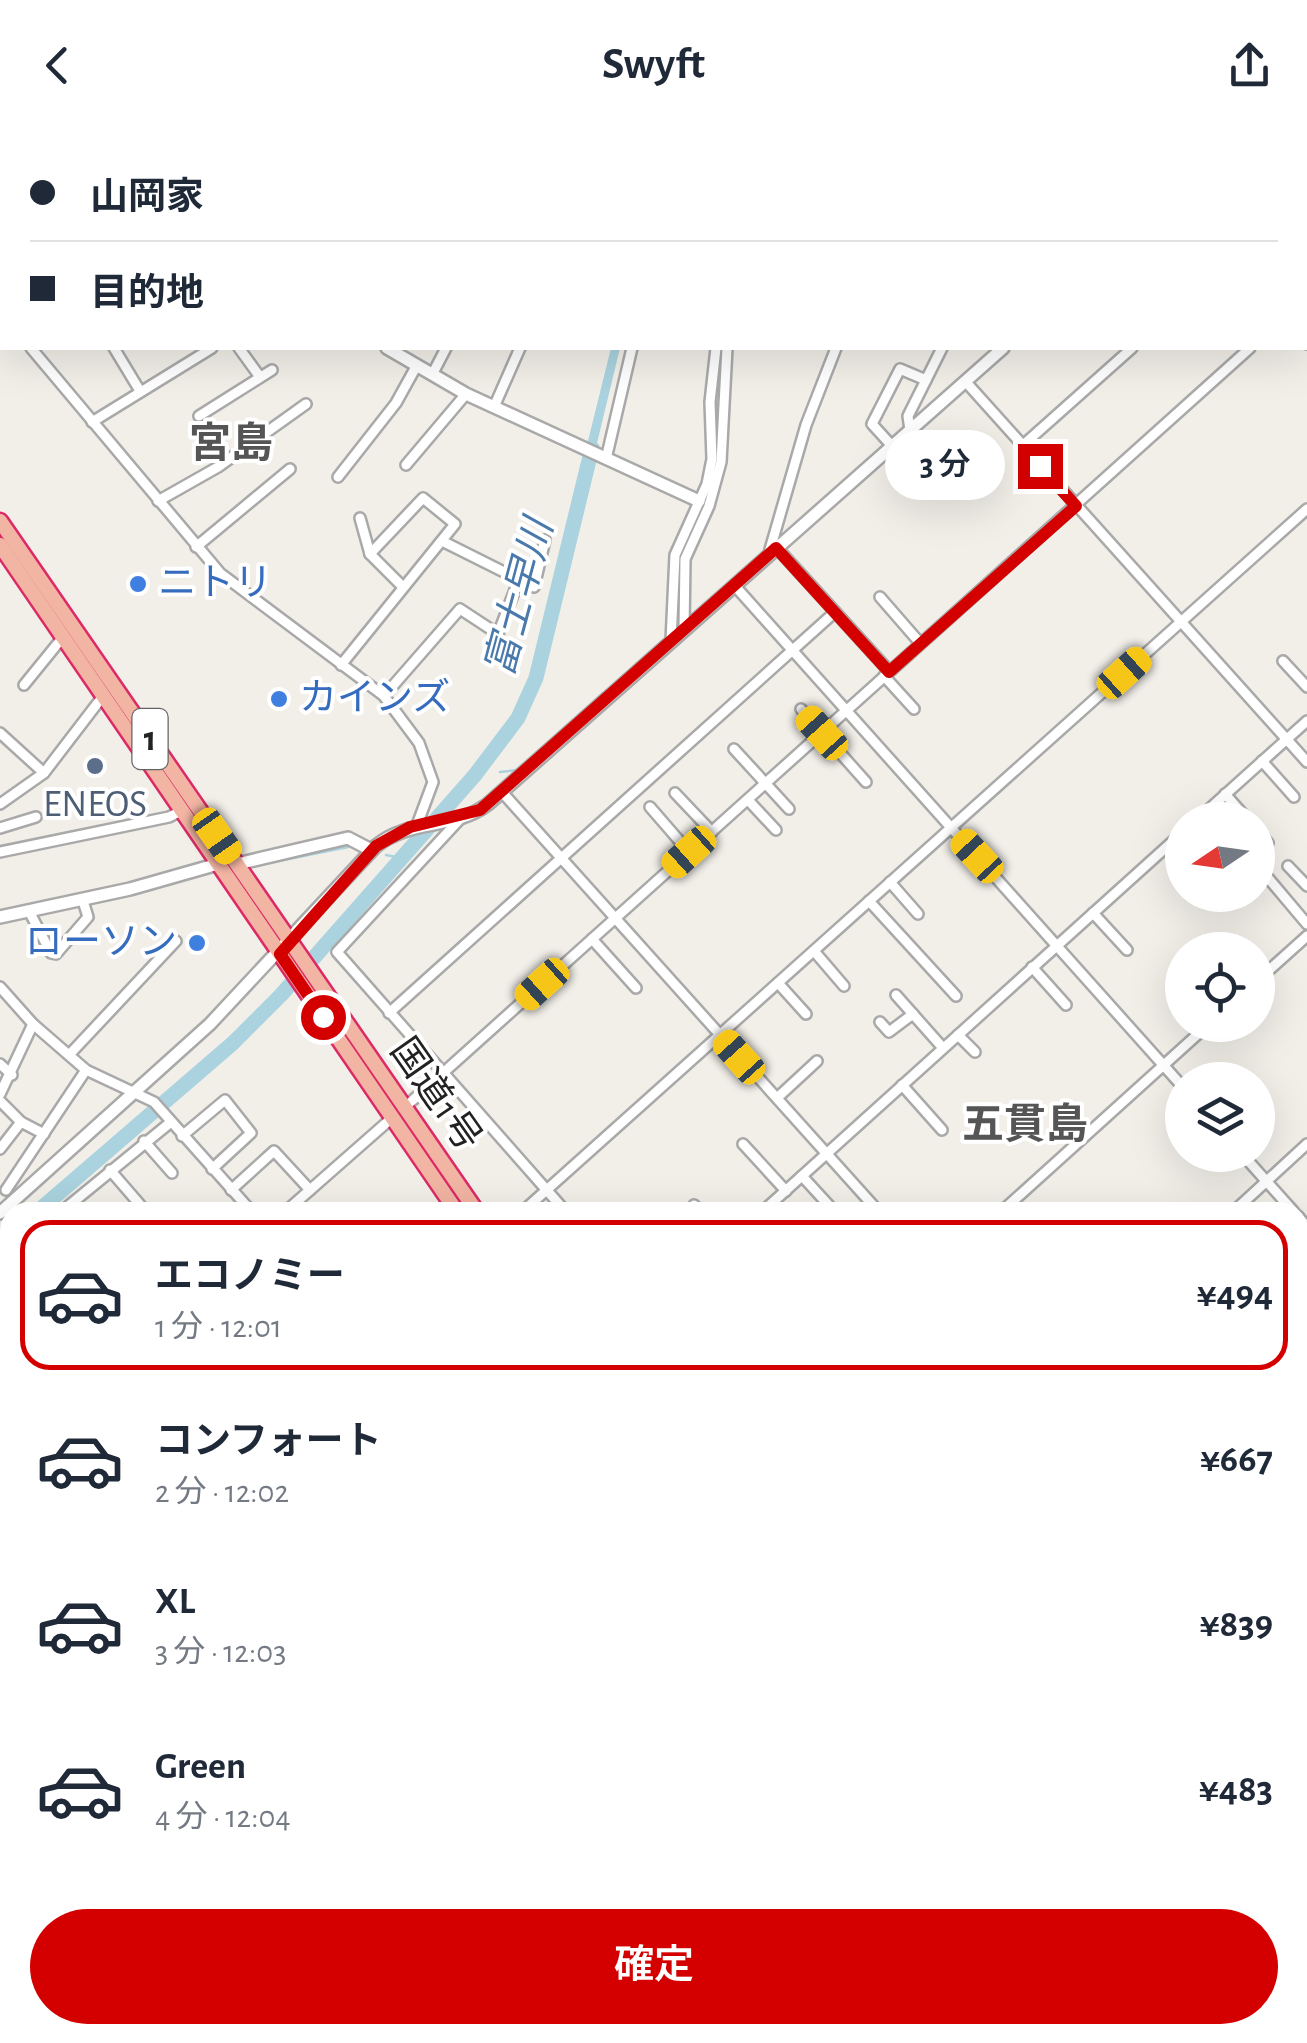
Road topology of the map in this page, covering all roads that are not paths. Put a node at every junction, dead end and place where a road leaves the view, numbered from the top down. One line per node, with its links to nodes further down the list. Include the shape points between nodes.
1 (33, 350): 27 (street)
2 (115, 350): 22 (street)
3 (209, 350): 22 (street)
4 (240, 350): 19 (street)
5 (391, 350): 16 (street)
6 (445, 350): 18 (street)
7 (519, 350): 25 (street)
8 (632, 350): 31 (street)
9 (716, 350): 36 (street)
10 (728, 350): 36 (street, via 721,462)
11 (835, 350): 45 (street, via 806,425)
12 (941, 350): 20 (street)
13 (1001, 350): 21 (street)
14 (1130, 350): 30 (street)
15 (1248, 350): 37 (street)
16 (417, 365): 18 (street); 34 (street)
17 (272, 370): 19 (street)
18 (433, 373): 23 (street)
19 (260, 377): 26 (street)
20 (926, 380): 28 (street, via 908,416); 29 (street, via 900,369 891,384 872,424)
21 (965, 381): 28 (street); 30 (street)
22 (140, 392): 27 (street)
23 (466, 394): 25 (street); 32 (street)
24 (306, 404): 35 (street)
25 (494, 407): 31 (street)
26 (199, 416)
27 (92, 422): 35 (street)
28 (910, 430): 29 (street)
29 (892, 446): 45 (street)
30 (1022, 446): 37 (street)
31 (605, 458): 36 (street)
32 (406, 465)
33 (290, 469): 44 (street)
34 (338, 478)
35 (158, 501): 44 (street)
36 (704, 504): 53 (street, via 685,559); 55 (street, via 675,555)
37 (1076, 506): 52 (street); 56 (street)
38 (1307, 509): 52 (street)
39 (360, 518): 46 (street)
40 (0, 521): 102 (highway, 国道1号 / 1)
41 (544, 540): 47 (street, via 537,584)
42 (444, 542): 46 (street, via 454,524 422,498); 47 (street); 49 (street)
43 (0, 545): 54 (highway, 国道1号 / 1)
44 (196, 547): 59 (street)
45 (772, 552): 48 (street); 51 (street)
46 (370, 554): 49 (street)
47 (518, 582): 64 (street, via 498,634 460,609)
48 (735, 586): 53 (street); 57 (street)
49 (403, 587): 59 (street)
50 (880, 598): 56 (street)
51 (834, 612): 57 (street); 60 (street)
52 (1181, 621): 71 (street); 93 (street)
53 (684, 630): 55 (street)
54 (63, 638): 61 (street); 63 (highway, 国道1号 / 1)
55 (671, 642): 78 (street)
56 (920, 643): 60 (street)
57 (790, 651): 67 (street); 100 (street)
58 (1283, 661): 62 (street)
59 (340, 665): 64 (street)
60 (887, 674): 66 (street); 67 (street)
61 (24, 685)
62 (1307, 688)
63 (104, 696): 75 (street); 88 (highway, 国道1号 / 1)
64 (384, 696): 91 (street, via 419,743 433,782)
65 (801, 709): 70 (street)
66 (914, 709)
67 (846, 712): 70 (street); 93 (street)
68 (1307, 721): 71 (street)
69 (0, 733): 75 (street)
70 (822, 733): 76 (street); 77 (street)
71 (1286, 739): 73 (street); 74 (street)
72 (734, 749): 77 (street)
73 (1262, 761): 80 (street); 81 (street)
74 (1307, 762)
75 (44, 773): 85 (street)
76 (866, 782)
77 (766, 783): 82 (street); 87 (street)
78 (502, 792): 90 (street); 100 (street)
79 (675, 794): 95 (street)
80 (1226, 794): 83 (street); 84 (street)
81 (1294, 798)
82 (748, 800): 94 (street); 95 (street)
83 (1217, 802)
84 (1233, 802)
85 (0, 804)
86 (650, 808): 99 (street)
87 (790, 809)
88 (181, 811): 98 (street); 101 (highway, 国道1号 / 1)
89 (36, 817): 92 (street)
90 (456, 819): 91 (street); 131 (street, via 338,952)
91 (414, 824): 97 (street)
92 (0, 828)
93 (950, 828): 104 (street); 118 (street)
94 (776, 830)
95 (712, 832): 99 (street)
96 (1165, 848): 110 (street)
97 (372, 850): 102 (street, via 348,838); 119 (street)
98 (0, 852)
99 (689, 852): 113 (street)
100 (561, 858): 113 (street); 131 (street)
101 (218, 864): 107 (street); 119 (highway, 国道1号 / 1)
102 (236, 864): 119 (highway, 国道1号 / 1)
103 (1288, 866): 106 (street)
104 (890, 882): 108 (street); 111 (street)
105 (1275, 886): 114 (street)
106 (1307, 886)
107 (83, 901): 109 (street); 109 (street, via 88,917 56,954)
108 (870, 901): 120 (street); 129 (street)
109 (30, 913): 112 (street)
110 (1093, 913): 118 (street); 121 (street)
111 (918, 914)
112 (0, 918)
113 (616, 918): 116 (street); 137 (street)
114 (1307, 924)
115 (1307, 936): 122 (street)
116 (592, 939): 127 (street); 146 (street)
117 (176, 942): 141 (street)
118 (1058, 943): 123 (street); 144 (street)
119 (285, 948): 149 (street); 152 (highway, 国道1号 / 1)
120 (814, 950): 124 (street); 125 (street)
121 (1127, 950)
122 (1275, 965)
123 (1032, 967): 130 (street); 136 (street)
124 (778, 983): 132 (street); 137 (street)
125 (844, 986)
126 (0, 987): 135 (street)
127 (636, 988)
128 (896, 995): 133 (street)
129 (956, 996)
130 (1066, 1005)
131 (389, 1012): 146 (street)
132 (806, 1014)
133 (913, 1014): 134 (street, via 889,1032); 139 (street)
134 (880, 1022)
135 (33, 1024): 141 (street); 147 (street)
136 (958, 1034): 139 (street); 140 (street)
137 (720, 1036): 151 (street); 175 (street)
138 (1189, 1042): 144 (street)
139 (943, 1048): 148 (street)
140 (975, 1052)
141 (69, 1056): 145 (street)
142 (817, 1060): 151 (street)
143 (0, 1064): 147 (street)
144 (1163, 1065): 188 (street)
145 (86, 1070): 149 (street); 156 (street)
146 (442, 1074): 152 (street); 175 (street)
147 (12, 1075): 150 (street)
148 (902, 1085): 155 (street); 162 (street)
149 (142, 1096): 153 (street); 170 (street)
150 (0, 1098): 154 (street)
151 (777, 1098): 162 (street)
152 (399, 1112): 173 (street); 181 (highway, 国道1号 / 1); 182 (highway, 国道1号 / 1)
153 (169, 1120): 157 (street); 158 (street)
154 (21, 1122): 156 (street); 161 (street)
155 (942, 1130)
156 (44, 1134): 165 (street)
157 (182, 1136): 163 (street); 163 (street, via 226,1100 251,1133)
158 (144, 1140): 164 (street); 166 (street)
159 (743, 1144): 174 (street)
160 (1307, 1144): 169 (street)
161 (0, 1150)
162 (827, 1154): 168 (street); 187 (street)
163 (212, 1169): 172 (street)
164 (110, 1170): 177 (street); 178 (street)
165 (18, 1172): 170 (street); 171 (street)
166 (172, 1172)
167 (1258, 1172): 169 (street)
168 (802, 1176): 174 (street); 186 (street)
169 (1267, 1182): 189 (street); 190 (street)
170 (32, 1186): 176 (street)
171 (6, 1190)
172 (231, 1190): 173 (street, via 274,1151); 179 (street)
173 (310, 1190): 180 (street)
174 (786, 1191): 185 (street)
175 (547, 1192): 183 (street); 184 (street)
176 (13, 1202)
177 (73, 1202)
178 (138, 1202)
179 (242, 1202)
180 (296, 1202)
181 (451, 1202)
182 (469, 1202)
183 (534, 1202)
184 (556, 1202)
185 (773, 1202)
186 (826, 1202)
187 (871, 1202)
188 (1012, 1202)
189 (1244, 1202)
190 (1285, 1202)

